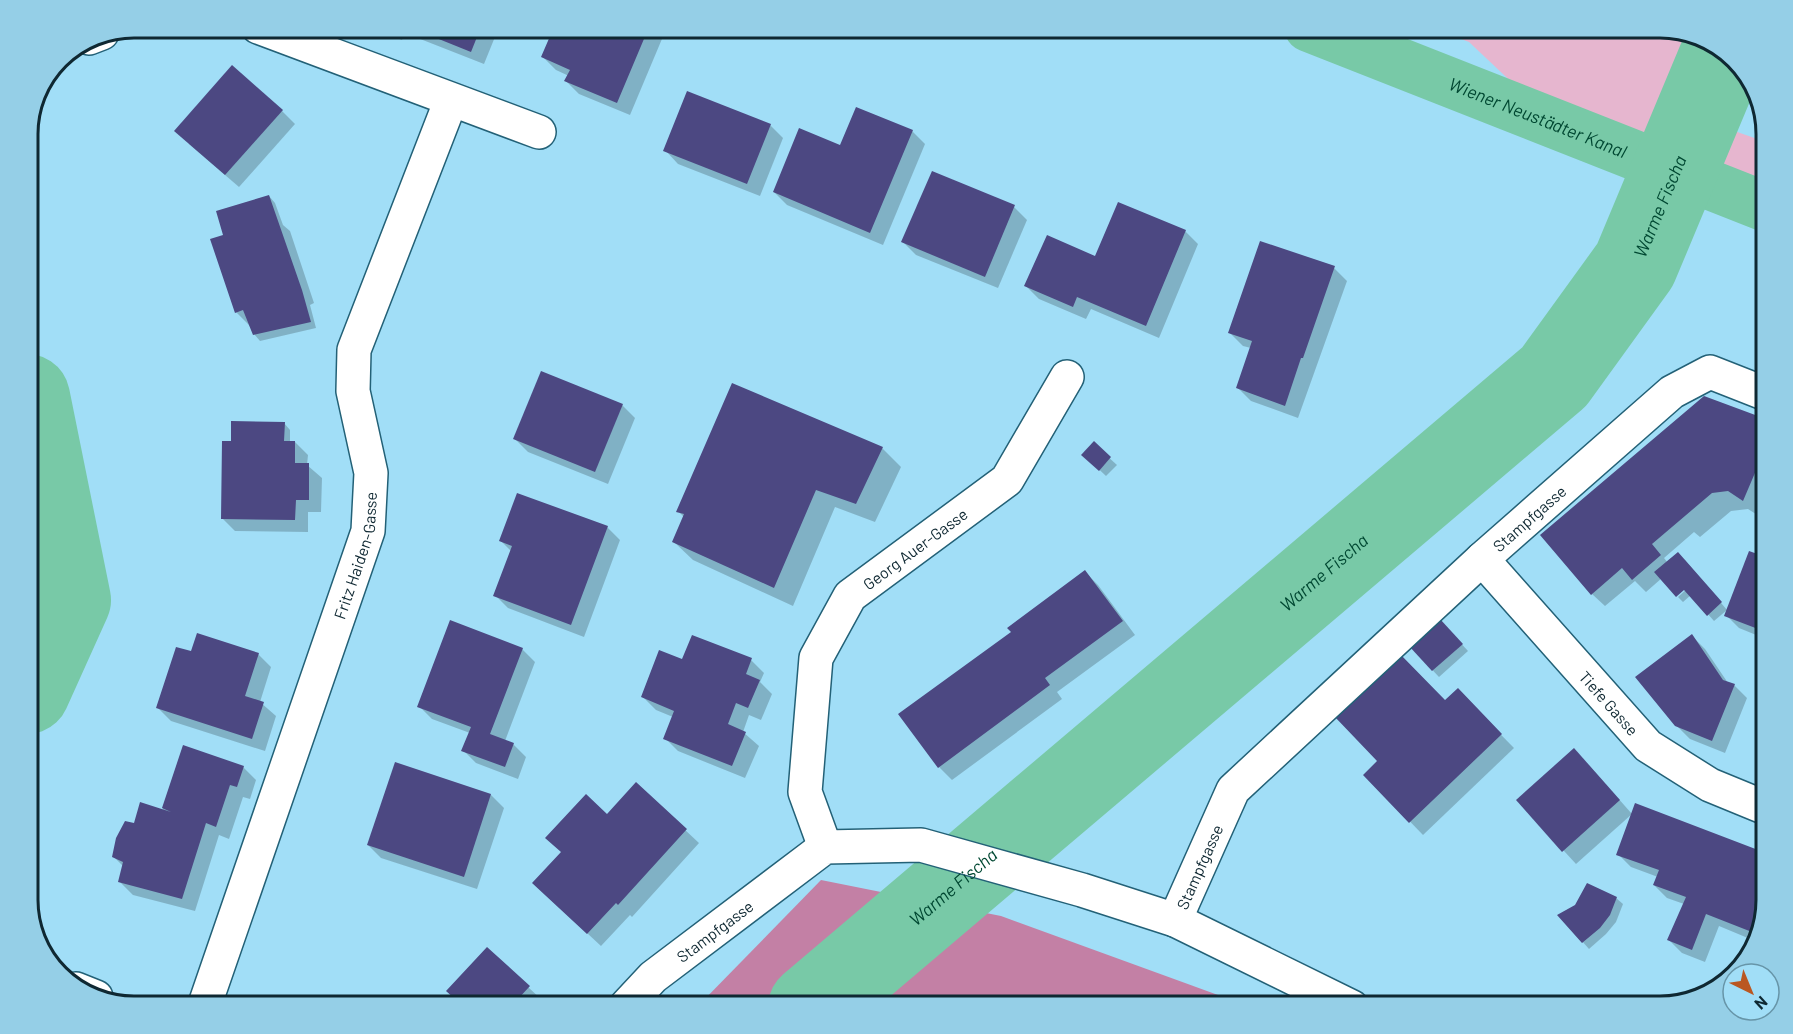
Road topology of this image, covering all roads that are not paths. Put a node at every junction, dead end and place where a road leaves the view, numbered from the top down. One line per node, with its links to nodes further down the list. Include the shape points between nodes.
1 (287, 38): 2 (street)
2 (451, 100): 3 (street); 10 (street, Fritz Haiden-Gasse, via 354,350 353,391 371,472 368,531)
3 (539, 132)
4 (1067, 377): 8 (street, Georg Auer-Gasse, via 1007,480 850,596 816,658 805,792)
5 (1755, 389): 6 (street, Stampfgasse, via 1710,372 1672,392)
6 (1482, 559): 7 (street, Tiefe Gasse, via 1648,746 1710,785); 9 (street, Stampfgasse, via 1233,790)
7 (1756, 804)
8 (825, 847): 9 (street, Stampfgasse, via 921,845); 11 (street, Stampfgasse, via 654,977)
9 (1175, 920): 12 (street)
10 (207, 997)
11 (635, 997)
12 (1332, 997)

